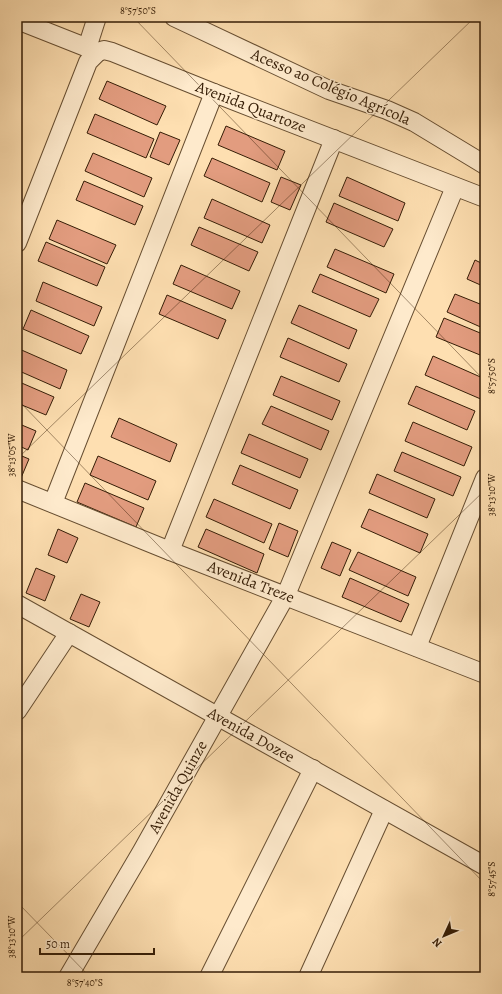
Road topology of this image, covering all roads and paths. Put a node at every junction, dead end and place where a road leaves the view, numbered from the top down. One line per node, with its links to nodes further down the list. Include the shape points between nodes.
1 (96, 17): 4 (street)
2 (174, 17): 7 (street, Acesso ao Colégio Agrícola, via 329,90 414,122)
3 (17, 20): 4 (street, Avenida Quartoze)
4 (93, 50): 5 (street, Avenida Quartoze, via 112,52); 10 (street)
5 (214, 93): 6 (street, Avenida Quartoze); 13 (street)
6 (334, 139): 8 (street, Avenida Quartoze); 14 (street)
7 (485, 165)
8 (455, 186): 9 (street, Avenida Quartoze); 15 (street, Avenida Quinze)
9 (485, 198)
10 (17, 243)
11 (485, 478): 18 (street)
12 (17, 489): 13 (street, Avenida Treze)
13 (53, 502): 14 (street, Avenida Treze)
14 (170, 551): 15 (street, Avenida Treze)
15 (286, 595): 18 (street, Avenida Treze); 21 (street, Avenida Quinze)
16 (17, 604): 17 (street, Avenida Dozee)
17 (69, 633): 20 (street); 21 (street, Avenida Dozee)
18 (417, 647): 19 (street, Avenida Treze)
19 (485, 674)
20 (17, 711)
21 (218, 716): 22 (street, Avenida Dozee); 25 (street, Avenida Quinze)
22 (313, 769): 23 (street, Avenida Dozee); 26 (street)
23 (384, 810): 24 (street, Avenida Dozee); 27 (street)
24 (485, 866)
25 (68, 977)
26 (209, 977)
27 (308, 977)

